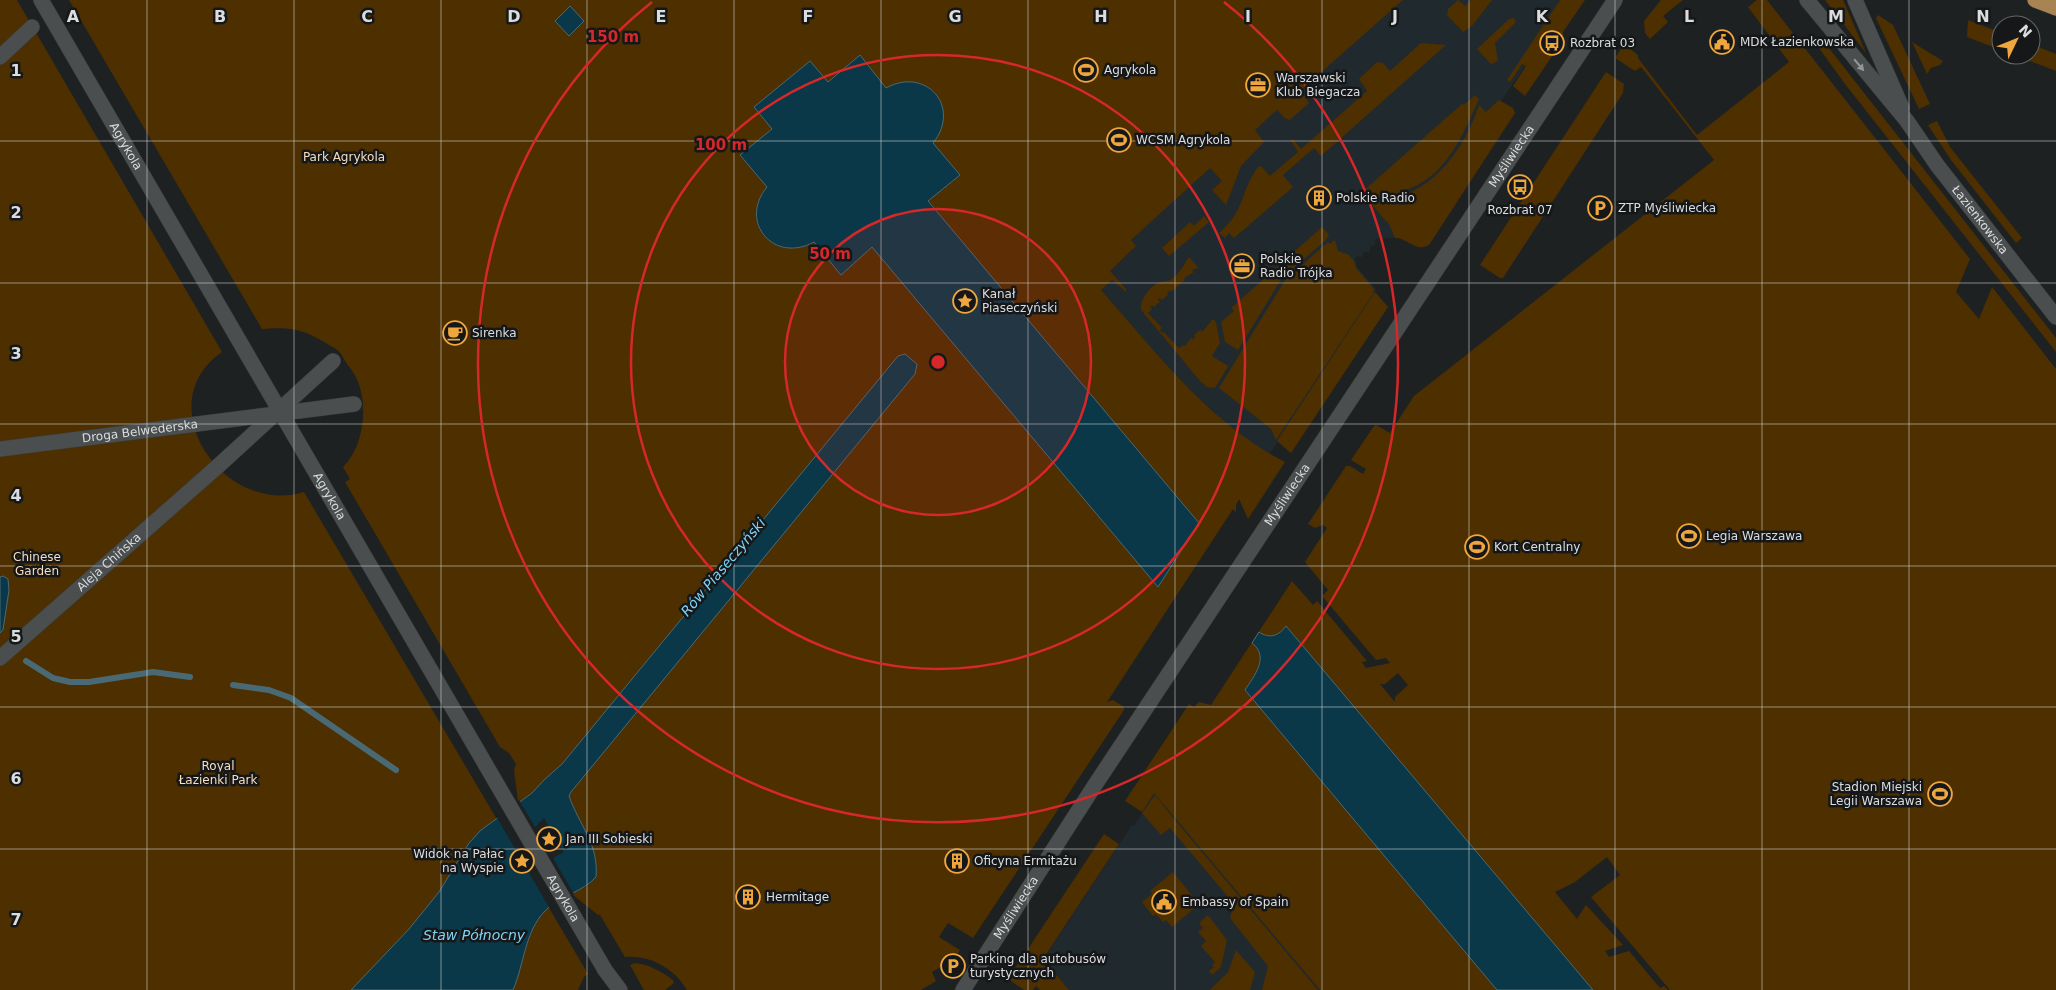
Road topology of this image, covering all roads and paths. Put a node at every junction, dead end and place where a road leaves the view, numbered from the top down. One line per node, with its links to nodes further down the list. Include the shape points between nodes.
1 (41, 0): 13 (street, Agrykola)
2 (1615, 0): 17 (street, Myśliwiecka)
3 (1807, 0): 9 (street, Łazienkowska, one-way to 9)
4 (1855, 0): 9 (street, Łazienkowska)
5 (2035, 0): 6 (main road)
6 (2056, 8)
7 (32, 27): 8 (street)
8 (0, 57)
9 (1907, 121): 10 (street, Łazienkowska, via 1937,165)
10 (2056, 317)
11 (333, 361): 13 (street, Aleja Chińska)
12 (354, 404): 13 (street, Droga Belwederska)
13 (279, 411): 14 (street, Droga Belwederska); 15 (street, Aleja Chińska); 16 (street, Agrykola, via 605,970)
14 (0, 449)
15 (0, 658)
16 (620, 990)
17 (962, 990)

